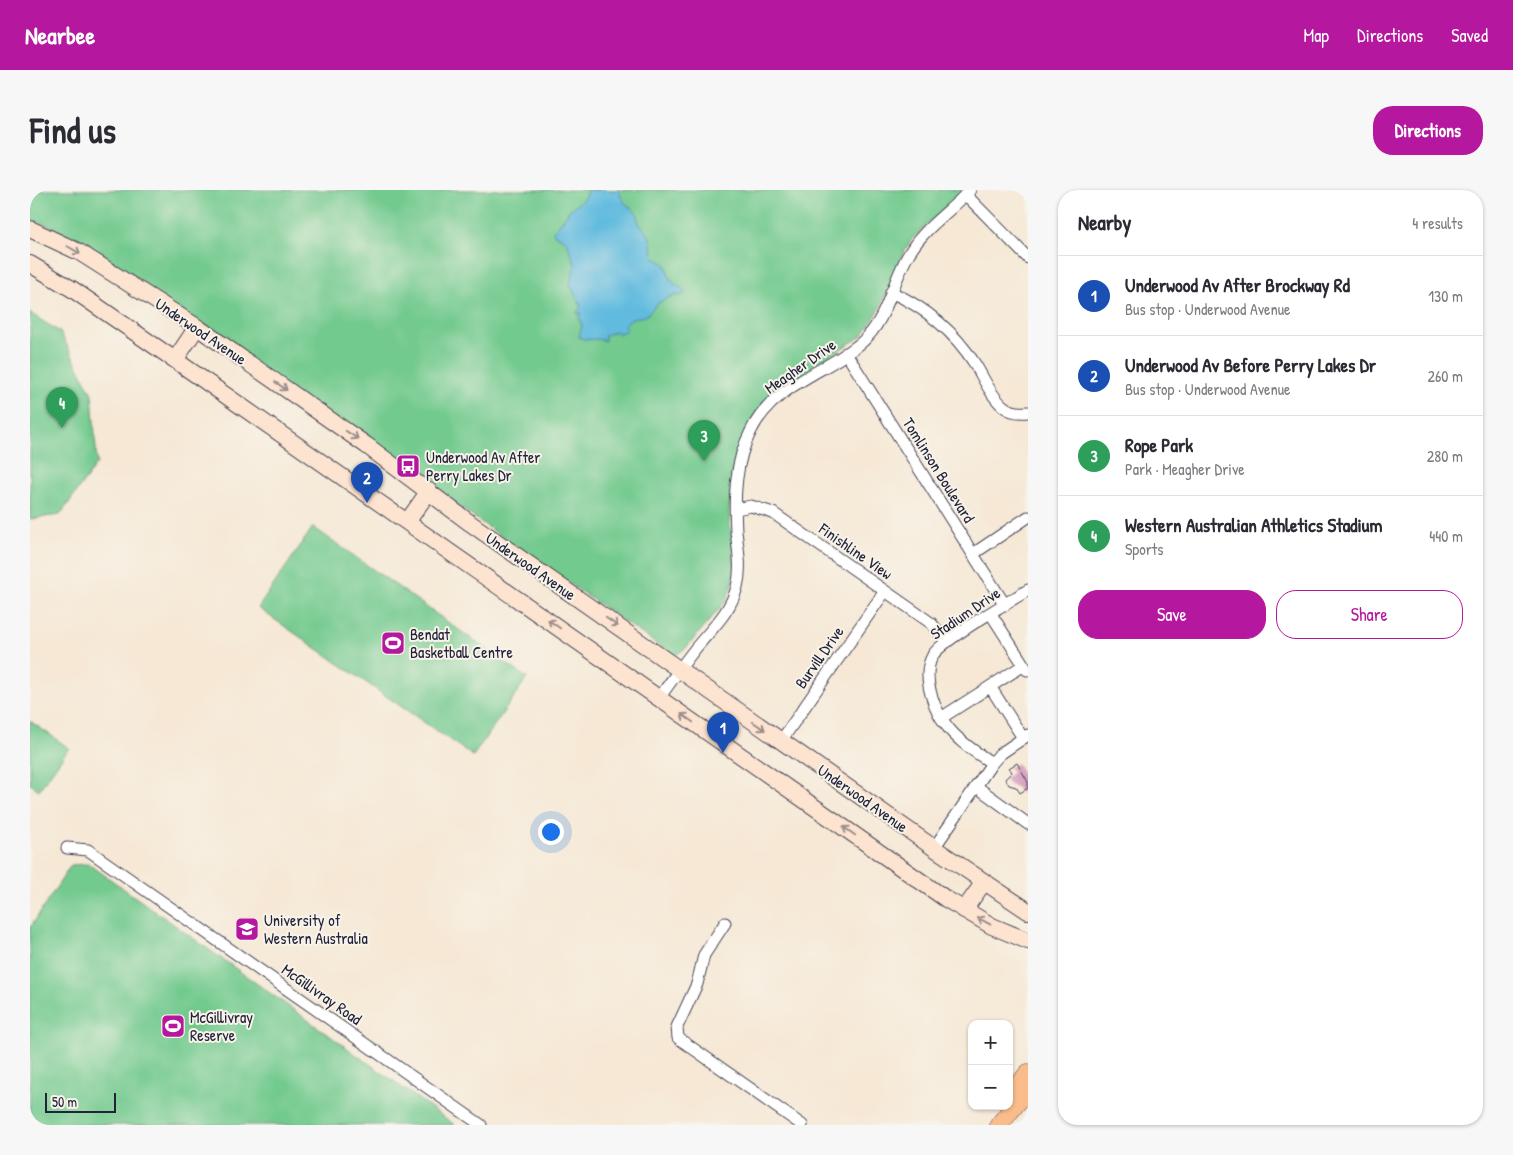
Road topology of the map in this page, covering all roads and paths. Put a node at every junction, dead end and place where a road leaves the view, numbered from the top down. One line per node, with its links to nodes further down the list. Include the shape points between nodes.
1 (968, 192): 3 (street); 5 (street, Meagher Drive, via 916,243 900,268)
2 (30, 229): 6 (main road, Underwood Avenue, one-way to 6, via 79,252)
3 (1028, 258)
4 (30, 264): 8 (main road)
5 (891, 292): 7 (street, Meagher Drive, via 873,329 862,343); 9 (street, via 921,307 950,332 1002,405 1015,412)
6 (197, 327): 8 (main road); 10 (main road, Underwood Avenue, one-way to 10)
7 (846, 353): 11 (street, Meagher Drive, via 787,390 756,421 739,464); 14 (street, Tomlinson Boulevard)
8 (175, 360): 13 (main road)
9 (1028, 412)
10 (429, 491): 13 (main road); 21 (main road, Underwood Avenue, one-way to 21)
11 (736, 509): 16 (street, Finishline View, via 751,506 772,514); 21 (street, Meagher Drive, via 739,575 732,601)
12 (1028, 517): 14 (street)
13 (407, 522): 23 (main road, one-way to 13)
14 (973, 554): 17 (street, Tomlinson Boulevard)
15 (1028, 590): 17 (street, Stadium Drive)
16 (885, 591): 19 (street, Finishline View, via 932,623); 26 (street, Burvill Drive)
17 (1005, 605): 18 (street, Stadium Drive)
18 (991, 614): 19 (street, Stadium Drive); 20 (street)
19 (947, 642): 24 (street, Stadium Drive, via 934,654 929,668 931,694)
20 (1026, 668): 22 (street)
21 (679, 670): 23 (street, Meagher Drive); 26 (main road, Underwood Avenue, one-way to 26)
22 (991, 688): 24 (street); 25 (street)
23 (659, 698): 33 (main road, one-way to 23)
24 (941, 718): 27 (street, Stadium Drive, via 950,731)
25 (1026, 737): 27 (street)
26 (781, 741): 31 (main road, Underwood Avenue)
27 (992, 763): 28 (street)
28 (977, 787): 29 (street); 31 (street)
29 (1026, 819)
30 (67, 848): 41 (street, McGillivray Road, via 88,850)
31 (934, 848): 32 (main road, Underwood Avenue)
32 (984, 882): 33 (main road); 34 (main road, Underwood Avenue)
33 (964, 910): 36 (main road, one-way to 33)
34 (1028, 911)
35 (725, 923): 42 (street, via 704,955 697,984 678,1027 678,1038)
36 (1028, 941)
37 (1028, 1073): 39 (main road)
38 (1028, 1088): 44 (main road)
39 (1013, 1093)
40 (1000, 1110): 43 (main road)
41 (481, 1125)
42 (802, 1125)
43 (988, 1125)
44 (999, 1125)

